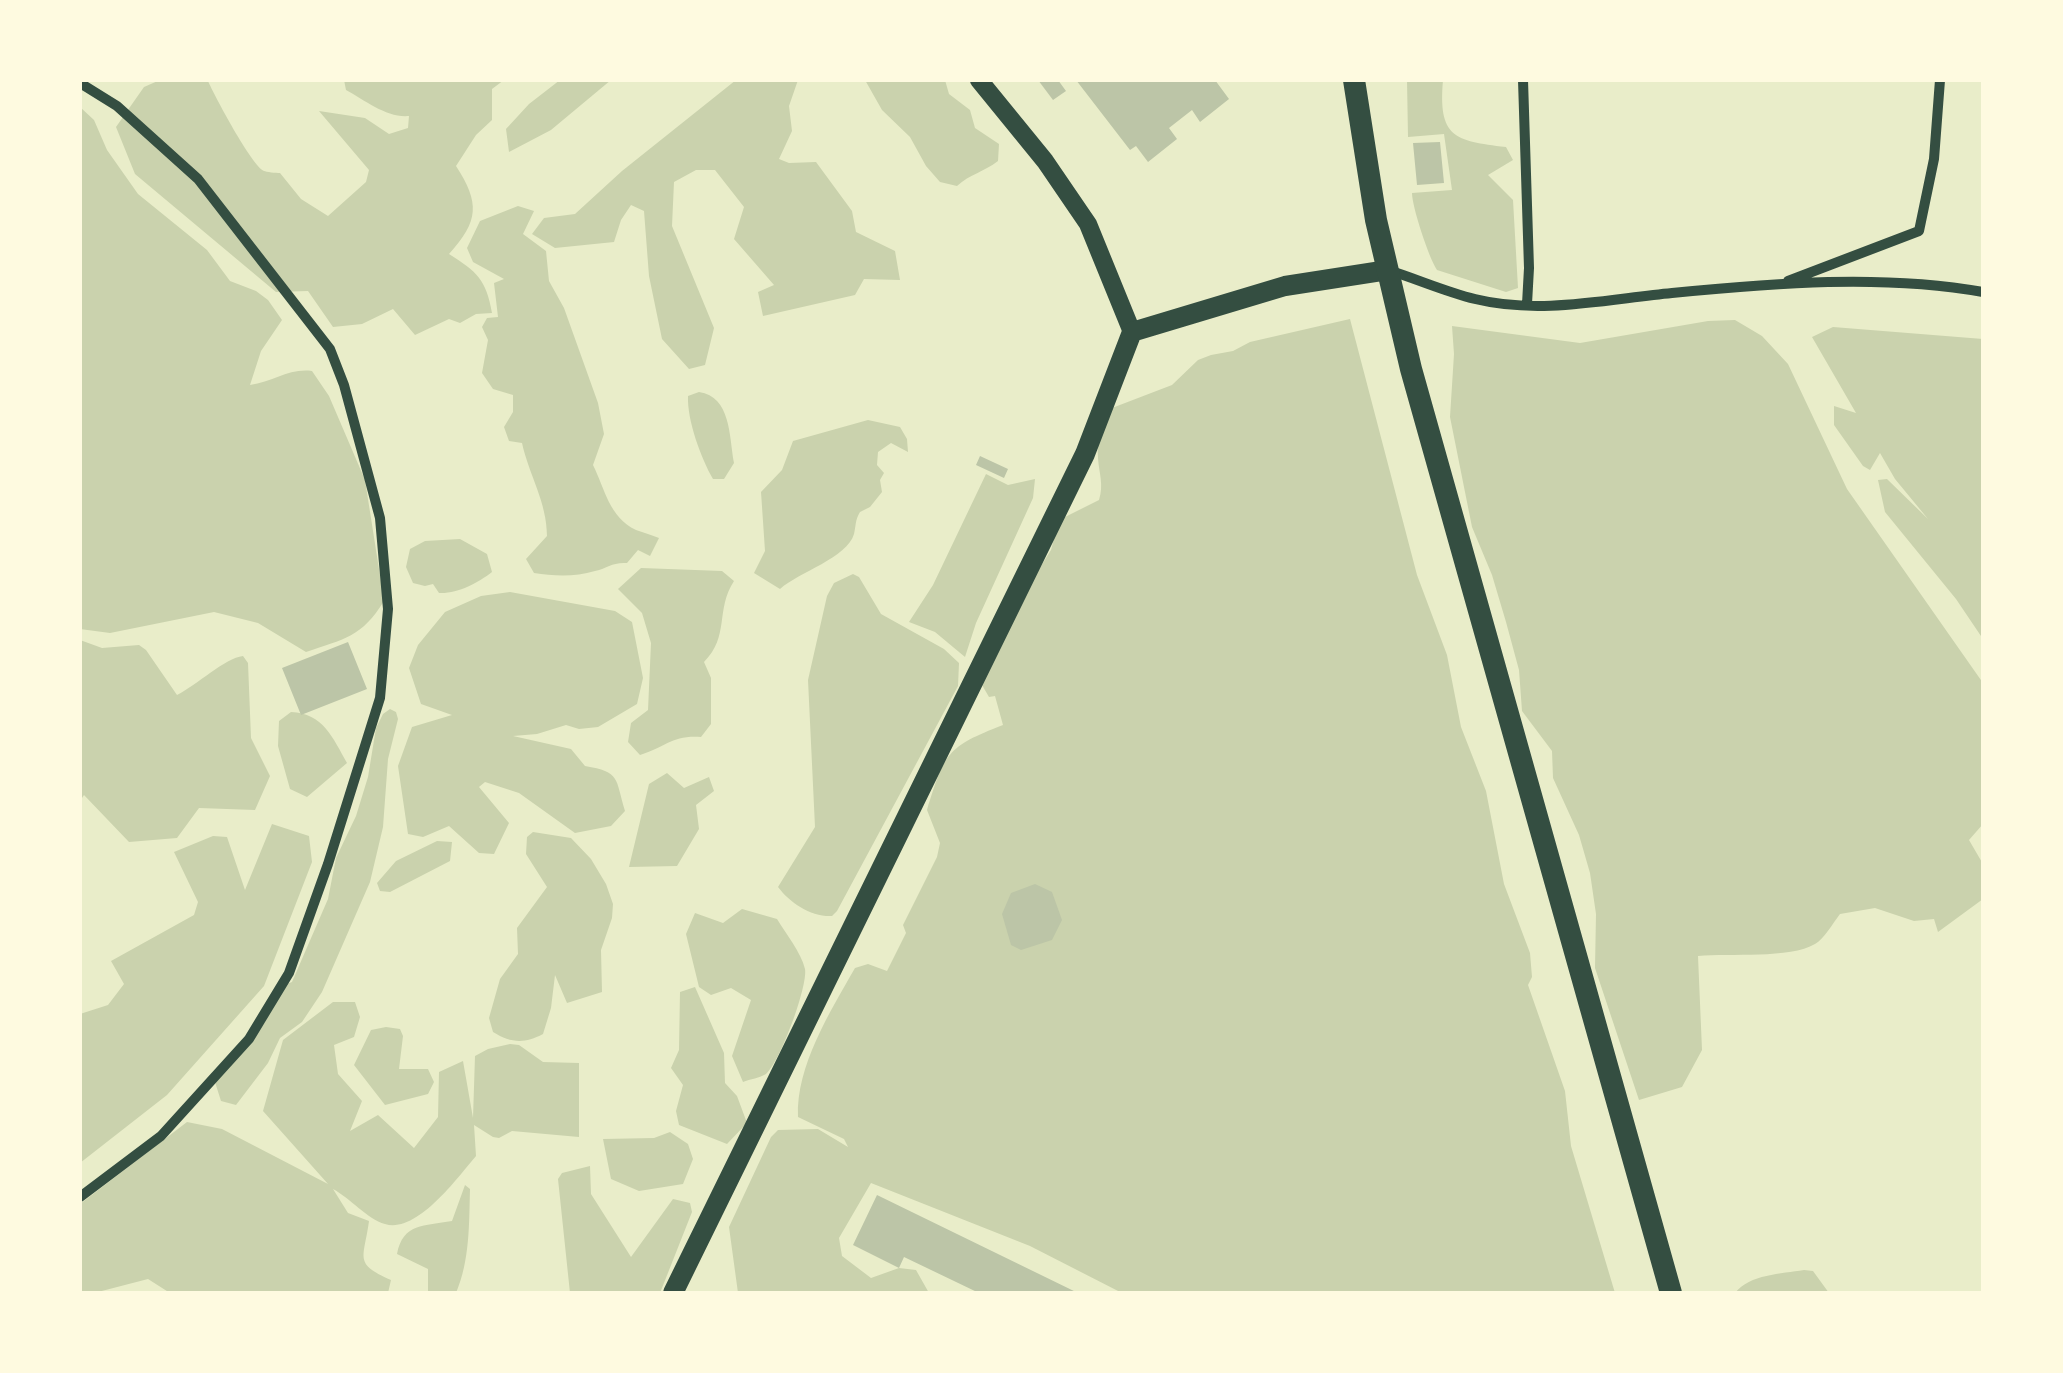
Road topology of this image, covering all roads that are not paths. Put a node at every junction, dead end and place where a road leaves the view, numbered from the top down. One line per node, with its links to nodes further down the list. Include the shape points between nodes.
1 (978, 80): 10 (main road, via 1088,224)
2 (1354, 80): 6 (highway)
3 (1523, 80): 9 (street)
4 (1940, 80): 7 (street, via 1919,231)
5 (80, 83): 11 (street, via 117,106 198,180 330,348 380,518 388,609 380,698 289,973 249,1039 160,1136)
6 (1388, 270): 9 (street, via 1476,300); 10 (main road, via 1285,286); 13 (highway)
7 (1777, 285): 8 (street, via 1929,282); 9 (street, via 1581,305)
8 (1983, 292)
9 (1527, 304)
10 (1132, 332): 12 (main road, via 1085,454)
11 (80, 1197)
12 (672, 1293)
13 (1670, 1293)

